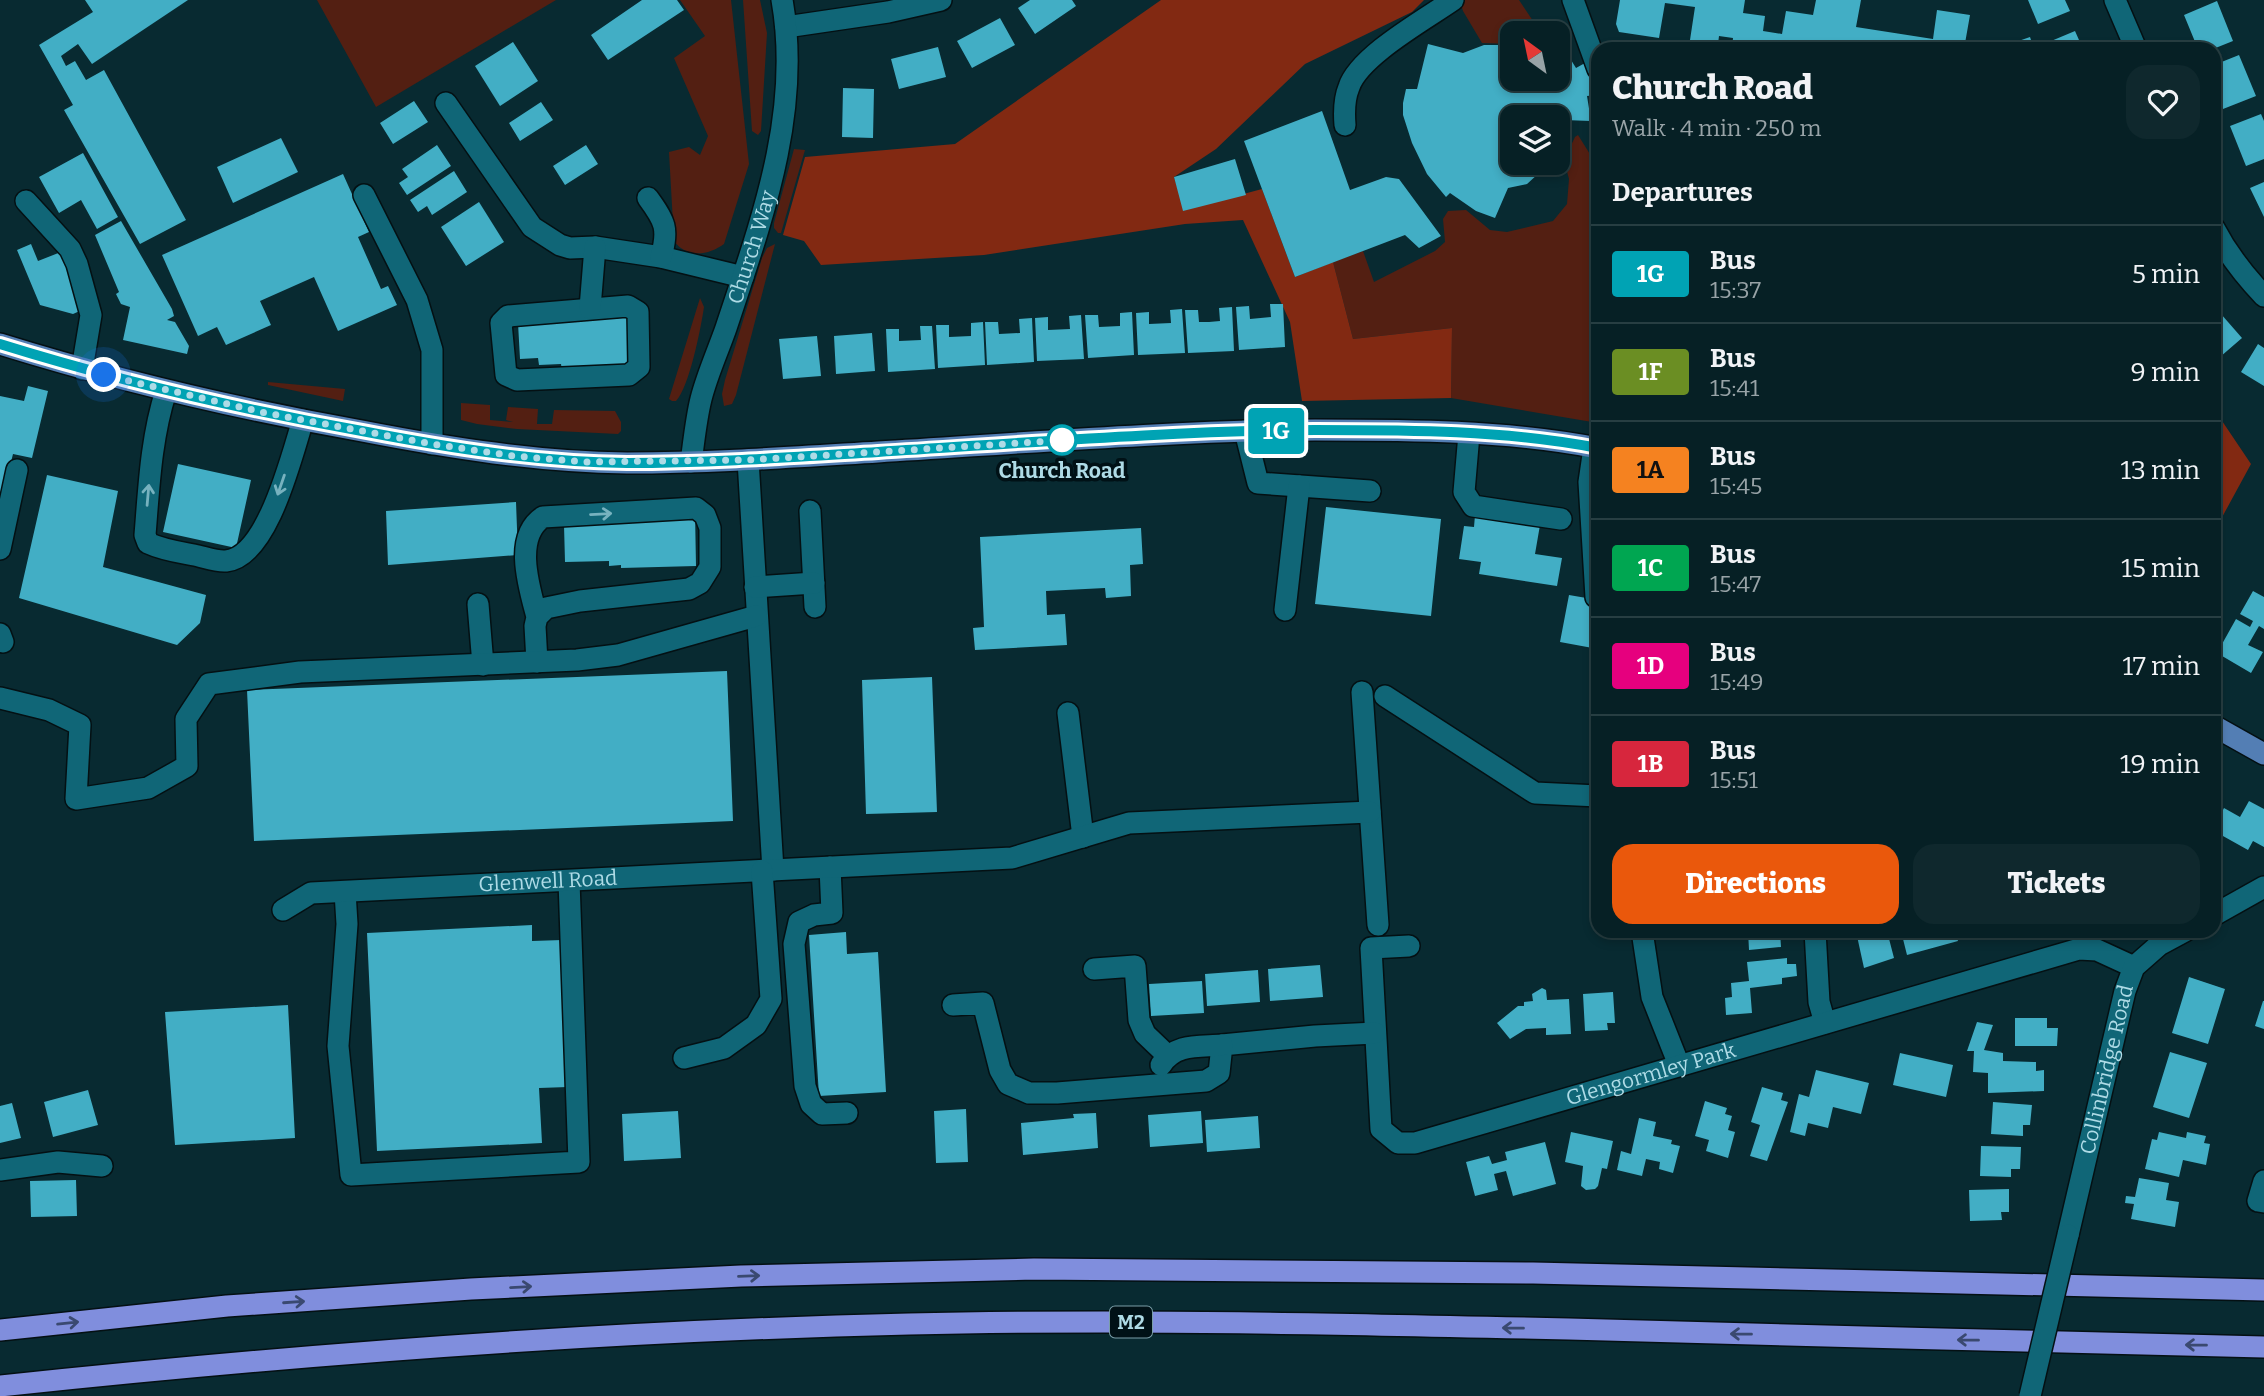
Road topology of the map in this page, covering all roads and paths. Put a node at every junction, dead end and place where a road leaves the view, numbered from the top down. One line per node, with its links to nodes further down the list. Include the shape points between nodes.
1 (782, 0): 6 (street, Church Way)
2 (941, 0): 6 (street)
3 (1453, 0): 10 (street, via 1372,56 1349,85)
4 (1573, 0): 8 (street)
5 (2115, 0): 7 (street)
6 (786, 27): 17 (street, Church Way, via 788,80 782,127)
7 (2133, 42)
8 (1591, 50)
9 (446, 103): 15 (street, via 532,227 560,245)
10 (1345, 125)
11 (364, 195): 26 (street, via 417,300 432,349)
12 (648, 198): 16 (street, via 666,228)
13 (26, 201): 21 (street, via 77,264 91,315)
14 (2221, 241): 18 (street)
15 (595, 247): 16 (street); 19 (street)
16 (661, 257): 17 (street)
17 (743, 277): 29 (street, Church Way, via 702,397)
18 (2264, 296)
19 (590, 309): 19 (street, via 628,306 638,312 639,367 629,375 517,380 506,375 501,323 508,316)
20 (0, 344): 21 (main road)
21 (82, 369): 22 (main road)
22 (166, 391): 23 (main road); 23 (street, one-way to 22, via 279,494 258,537 244,554 226,561 159,548 148,543 145,535 152,456)
23 (303, 421): 26 (main road)
24 (1245, 431): 25 (main road, via 1414,429); 28 (main road); 32 (street, via 1258,484)
25 (1469, 435): 27 (main road, via 1518,436); 36 (street, via 1464,492 1473,506)
26 (432, 444): 29 (main road, via 585,462)
27 (1591, 447)
28 (748, 460): 29 (main road); 39 (street)
29 (691, 462)
30 (18, 470): 37 (street)
31 (1591, 472): 35 (street)
32 (1299, 486): 33 (street); 42 (street)
33 (1370, 491)
34 (810, 511): 38 (street)
35 (1591, 515)
36 (1561, 519)
37 (0, 549)
38 (814, 583): 39 (street); 41 (street)
39 (755, 587): 43 (street)
40 (478, 604): 46 (street)
41 (815, 607)
42 (1285, 610)
43 (757, 615): 45 (street, via 618,654); 57 (street)
44 (537, 617): 44 (street, one-way to 44, via 526,552 527,534 542,517 696,508 705,515 710,528 710,567 700,583 689,589 546,608); 45 (street)
45 (537, 662): 46 (street)
46 (483, 664): 49 (street, via 300,672 209,684 186,719 187,766 148,788 76,799 80,725 49,710)
47 (1362, 692): 54 (street)
48 (1385, 696): 53 (street, via 1535,793)
49 (0, 698)
50 (1069, 713): 55 (street)
51 (2221, 730): 52 (main road)
52 (2264, 754)
53 (1591, 796)
54 (1370, 812): 55 (street, Glenwell Road, via 1129,823); 63 (street)
55 (1083, 837): 56 (street, Glenwell Road, via 1012,858)
56 (830, 867): 57 (street, Glenwell Road); 78 (street, via 832,913 799,922 794,943 805,1086 811,1104 822,1114)
57 (768, 871): 58 (street, Glenwell Road); 75 (street, via 771,999 756,1025 724,1048)
58 (569, 881): 60 (street, Glenwell Road); 60 (street, via 579,1162 351,1175 338,1046 347,924)
59 (2264, 887): 62 (street)
60 (334, 893): 61 (street, Glenwell Road, via 311,893)
61 (283, 910)
62 (2221, 911)
63 (1378, 925)
64 (1643, 938): 76 (street, via 1652,998)
65 (1815, 938): 71 (street, via 1819,1002)
66 (2172, 938): 68 (street, Collinbridge Road)
67 (1409, 946): 72 (street, Glengormley Park, via 1371,948)
68 (2134, 967): 71 (street, Glengormley Park, via 2097,950 2078,949); 85 (street, Collinbridge Road, bridge)
69 (1094, 969): 74 (street, via 1135,966 1139,1020 1145,1034)
70 (953, 1005): 77 (street, via 983,1003 1000,1070 1009,1084 1029,1093)
71 (1825, 1023): 76 (street, Glengormley Park)
72 (1375, 1033): 73 (street); 76 (street, Glengormley Park, via 1381,1129 1398,1143 1415,1143)
73 (1222, 1045): 74 (street, via 1185,1048); 77 (street, via 1219,1073 1206,1081)
74 (1167, 1055): 77 (street)
75 (684, 1058)
76 (1679, 1065)
77 (1157, 1084)
78 (847, 1113)
79 (102, 1166): 80 (street, via 58,1162)
80 (0, 1170)
81 (2264, 1290): 82 (highway, one-way to 81, via 227,1306 471,1289 1034,1269 1533,1273)
82 (0, 1330)
83 (2264, 1347): 84 (highway, M2, one-way to 84, via 1362,1325 908,1324 394,1350)
84 (0, 1385)
85 (2030, 1396)

